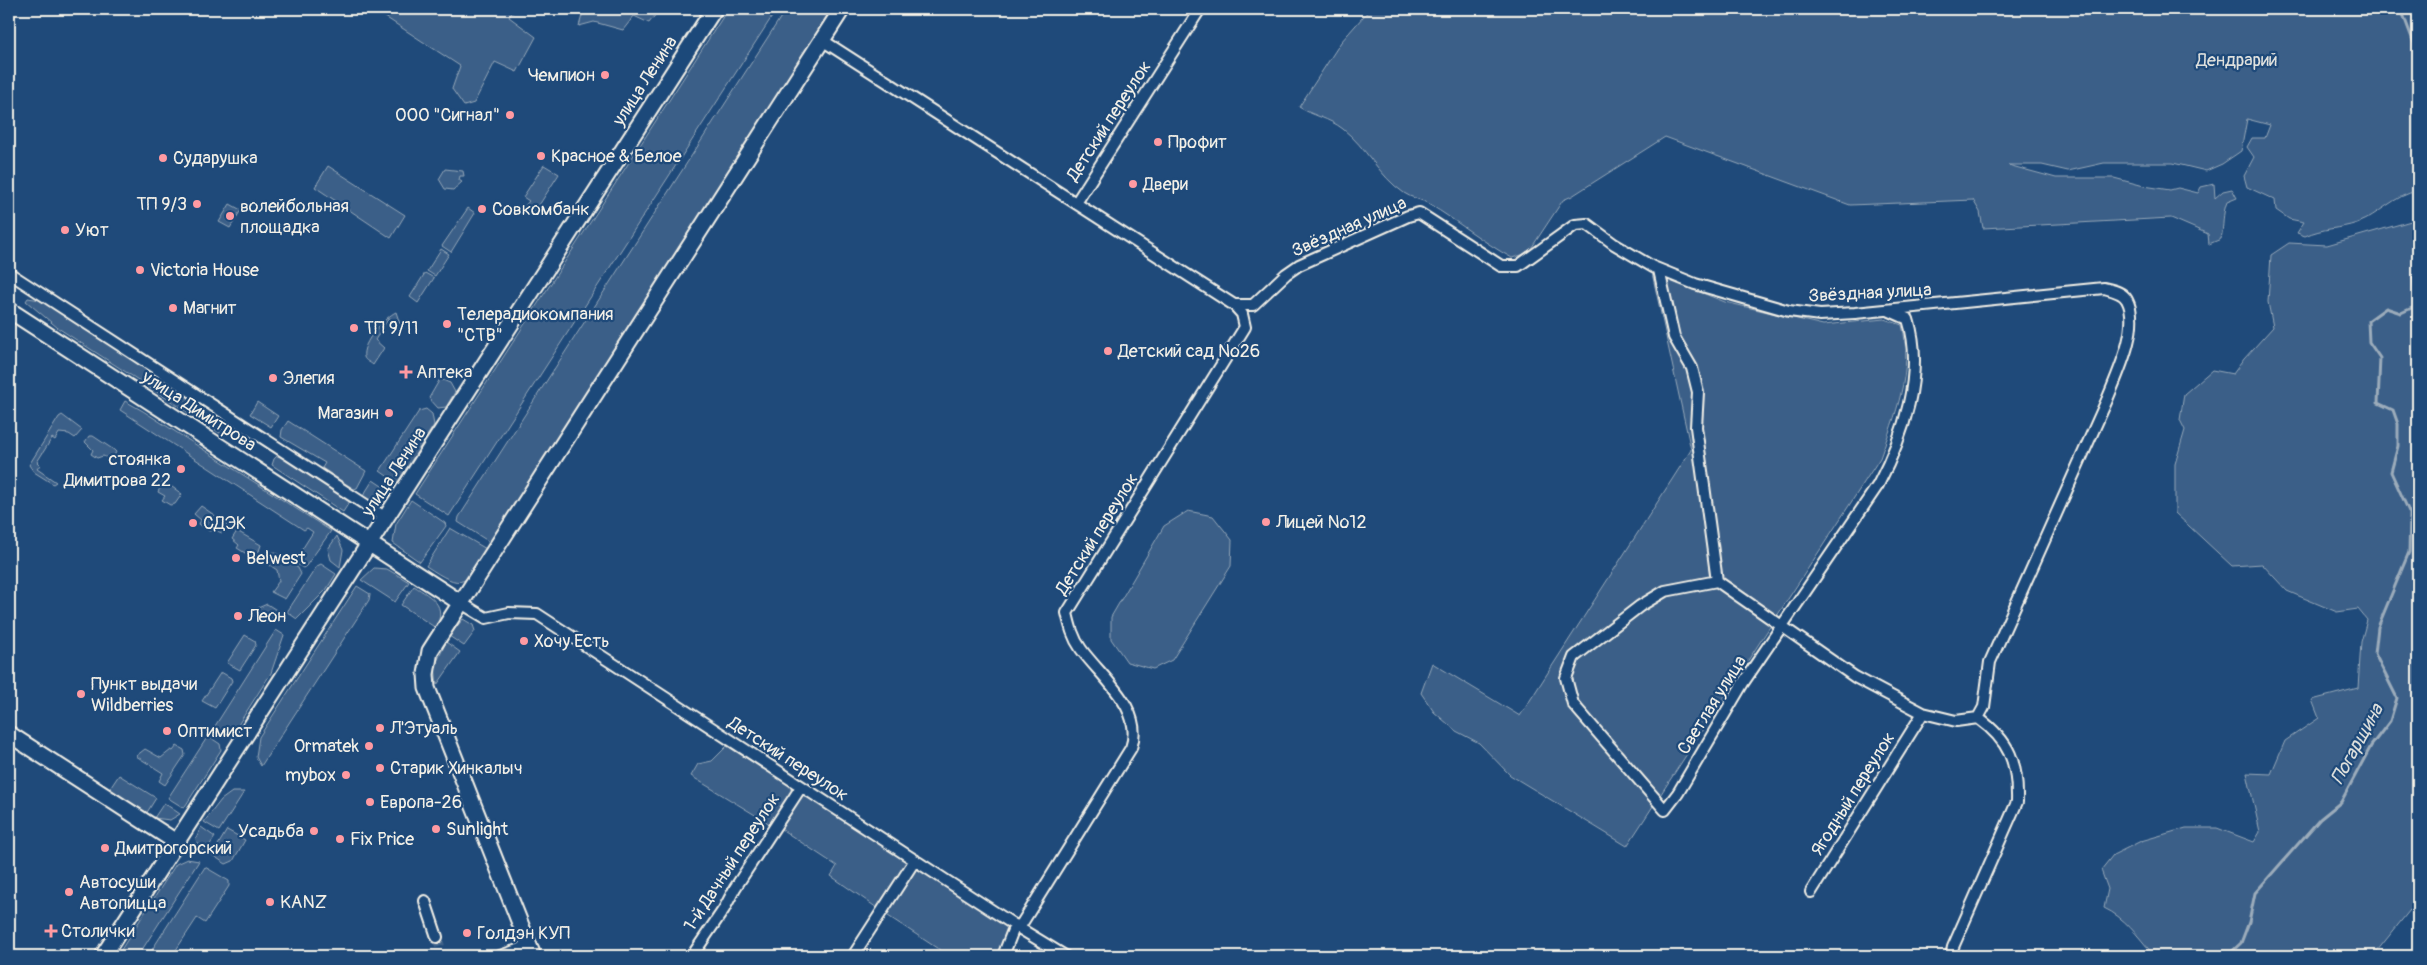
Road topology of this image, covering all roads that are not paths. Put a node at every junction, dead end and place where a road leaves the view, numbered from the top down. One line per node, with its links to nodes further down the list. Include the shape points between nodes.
1 (714, 9): 11 (main road, улица Ленина)
2 (842, 9): 4 (main road)
3 (1200, 9): 5 (street, Детский переулок)
4 (822, 40): 5 (street); 14 (main road)
5 (1076, 203): 8 (street, Детский переулок)
6 (1659, 270): 8 (street, Звёздная улица, via 1587,224 1575,225 1518,266 1501,266 1419,213 1299,265 1253,305); 10 (street, Звёздная улица, via 1695,284 1789,311 1820,315); 13 (street, via 1674,336 1692,368 1698,392 1696,426)
7 (9, 273): 11 (street)
8 (1234, 304): 24 (street, Детский переулок, via 1242,314 1244,327 1067,613 1080,648 1130,711 1135,736 1126,756)
9 (9, 310): 12 (main road, улица Димитрова)
10 (1889, 310): 15 (street, Светлая улица, via 1908,319 1914,340 1911,392 1893,456 1878,485); 17 (street, Звёздная улица, via 2104,288 2127,298 2132,315 2122,361 2107,400 1990,662 1984,707)
11 (386, 518): 12 (main road, улица Ленина)
12 (370, 543): 14 (main road, улица Димитрова); 20 (main road, улица Ленина)
13 (1717, 581): 15 (street); 15 (street, Светлая улица, via 1665,592 1640,606 1574,657 1566,678 1573,704 1665,810)
14 (461, 603): 19 (street, Детский переулок, via 486,618 509,612 536,614); 26 (main road, via 430,651 427,688)
15 (1782, 625): 16 (street, via 1855,677)
16 (1924, 713): 17 (street, via 1956,721); 22 (street, Ягодный переулок)
17 (1978, 718): 33 (street, via 1996,731 2008,747 2018,782 2018,802)
18 (9, 734): 20 (main road)
19 (801, 786): 21 (street, Детский переулок); 29 (street, 1-й Дачный переулок)
20 (176, 842): 27 (main road, улица Ленина)
21 (915, 860): 24 (street, Детский переулок); 30 (street)
22 (1811, 892)
23 (425, 901): 25 (street)
24 (1017, 926): 31 (street); 32 (street)
25 (437, 936)
26 (531, 951): 28 (street)
27 (104, 956)
28 (500, 956)
29 (692, 956)
30 (853, 956)
31 (1003, 956)
32 (1065, 956)
33 (1951, 956)

